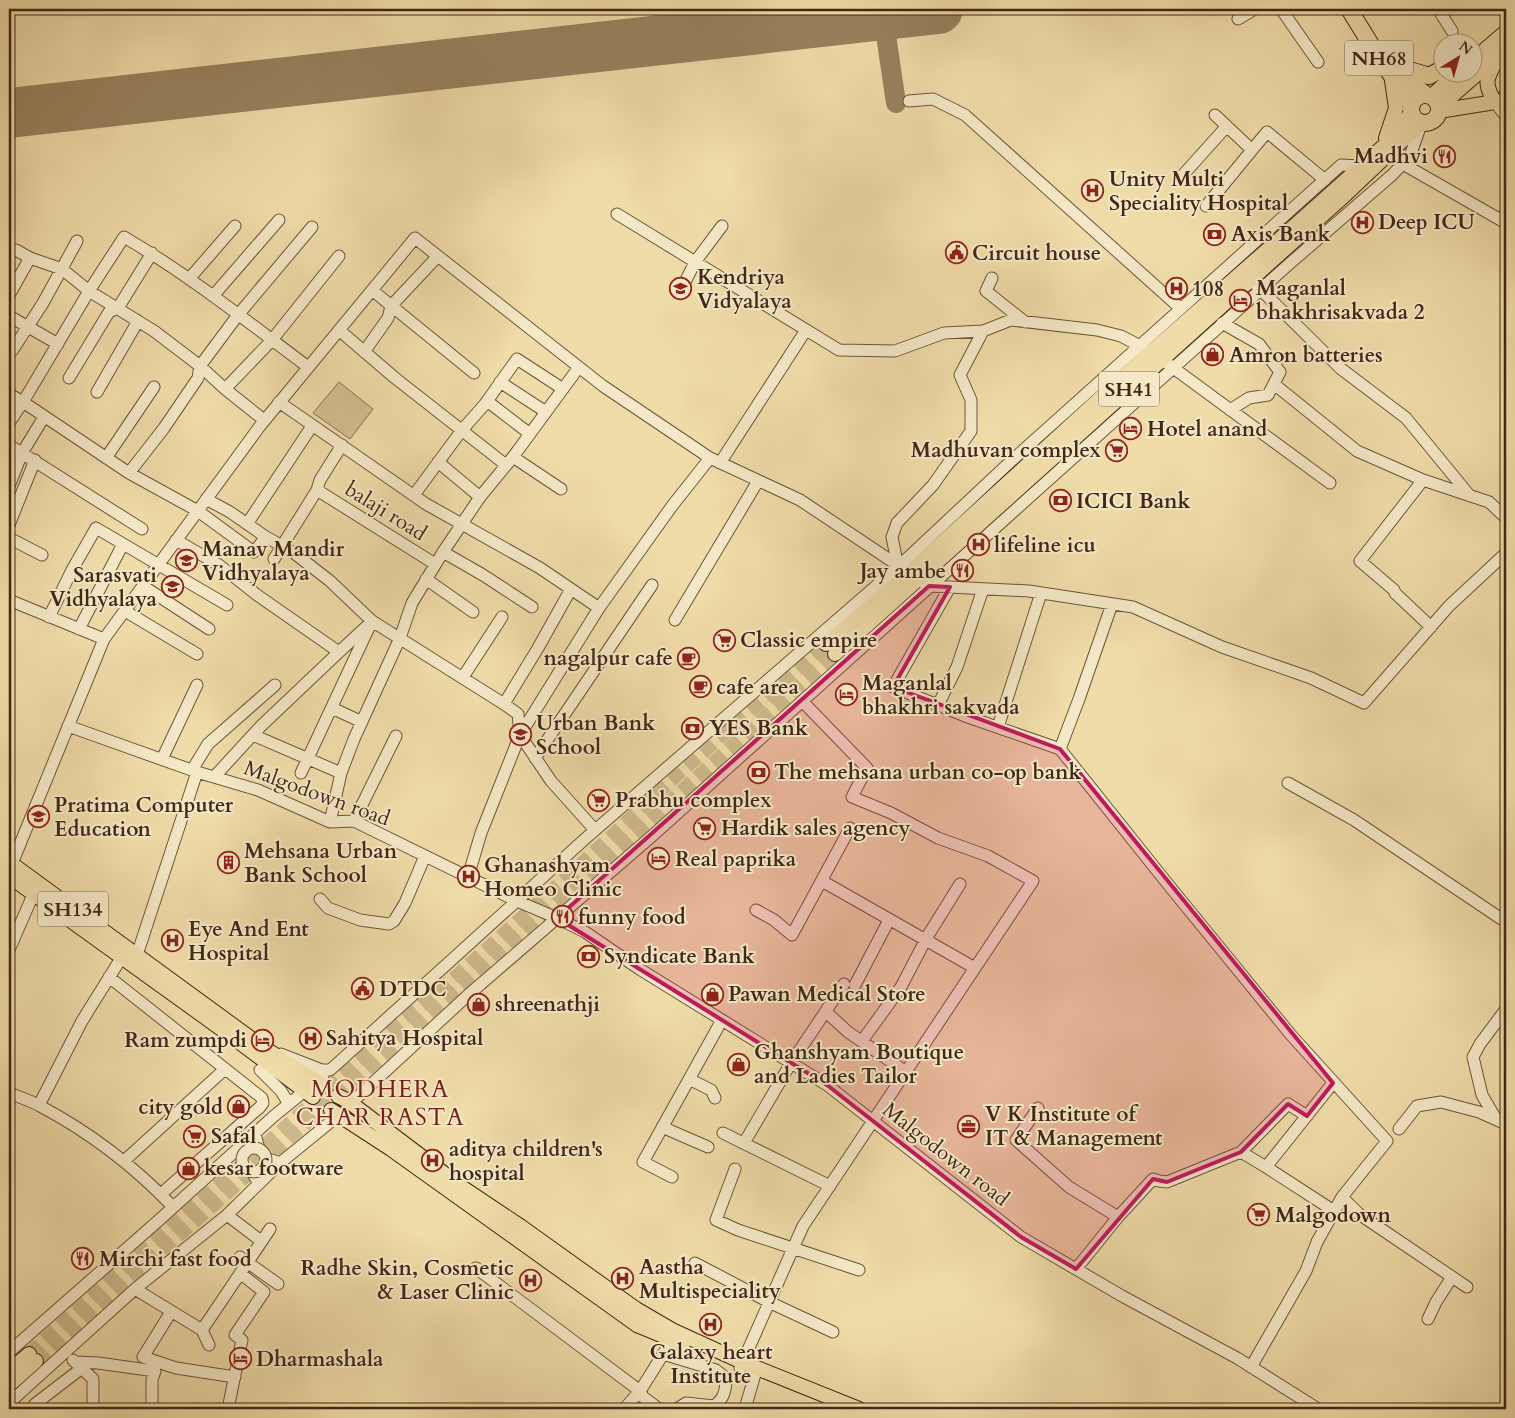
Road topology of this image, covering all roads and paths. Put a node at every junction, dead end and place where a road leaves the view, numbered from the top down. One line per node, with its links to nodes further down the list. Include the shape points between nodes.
1 (1255, 9): 6 (street)
2 (1349, 9): 12 (highway, NH68, via 1378,56)
3 (1358, 9): 12 (highway, NH68)
4 (1438, 9): 7 (street)
5 (1283, 10): 11 (street)
6 (1238, 19)
7 (1452, 31)
8 (1500, 46): 9 (highway); 10 (highway); 16 (main road, via 1487,82 1489,92); 17 (highway, NH68)
9 (1482, 51)
10 (1482, 56)
11 (1318, 62)
12 (1394, 70): 13 (highway); 17 (highway, NH68); 18 (highway, NH68); 22 (main road, via 1396,108)
13 (1432, 74)
14 (1451, 82): 17 (highway, NH68)
15 (909, 100): 55 (street, via 933,99 965,115)
16 (1503, 100): 17 (main road); 20 (street)
17 (1434, 102): 18 (highway, NH68, via 1417,97); 18 (highway, NH68, via 1438,115 1431,122)
18 (1415, 113): 22 (main road, SH41); 24 (street, via 1410,156); 47 (main road, SH41, via 1346,194)
19 (1215, 115): 21 (street)
20 (1506, 117)
21 (1227, 126): 23 (street); 26 (street)
22 (1384, 146): 25 (main road, SH41)
23 (1252, 150): 27 (street, via 1267,132); 28 (street)
24 (1402, 164): 31 (street); 47 (street)
25 (1360, 166): 27 (street, via 1341,165); 46 (main road, SH41)
26 (1182, 176)
27 (1325, 180): 43 (street)
28 (1206, 206)
29 (617, 214): 41 (street)
30 (279, 220): 52 (street)
31 (1506, 223)
32 (235, 226): 45 (street)
33 (722, 226): 41 (street)
34 (312, 227): 56 (street)
35 (77, 242): 42 (street)
36 (16, 250): 40 (street)
37 (152, 253): 45 (street); 49 (street, via 124,237); 54 (street)
38 (339, 256): 65 (street)
39 (438, 256): 48 (street, via 415,238); 53 (street); 72 (street)
40 (30, 258): 42 (street); 51 (street)
41 (695, 262): 50 (street); 63 (street)
42 (62, 269): 49 (street); 61 (street)
43 (1219, 274): 46 (street); 55 (street)
44 (992, 278): 59 (street, via 986,290)
45 (189, 279): 52 (street)
46 (1229, 284): 69 (main road, SH41)
47 (1255, 284): 60 (street); 69 (main road, SH41); 109 (street, via 1340,368 1406,418)
48 (372, 290): 53 (street); 62 (street)
49 (89, 291): 54 (street); 66 (street)
50 (680, 292)
51 (9, 296)
52 (213, 296): 56 (street)
53 (391, 306): 68 (street, via 388,318); 73 (street)
54 (118, 308): 58 (street); 74 (street, via 109,312)
55 (1180, 308): 69 (street)
56 (238, 314): 65 (street); 70 (street)
57 (9, 316): 61 (street)
58 (138, 321): 70 (street); 80 (street)
59 (1025, 322): 64 (street, via 1012,320); 69 (street, via 1121,336)
60 (1222, 323): 69 (street); 76 (street, via 1259,344 1280,372)
61 (28, 326): 66 (street); 67 (street)
62 (339, 330): 68 (street); 71 (street)
63 (806, 330): 64 (street, via 839,350 895,351 944,333); 99 (street)
64 (983, 331): 129 (street, via 960,375 971,400 971,431 933,484 897,523 892,537)
65 (272, 340): 71 (street); 78 (street)
66 (58, 344): 83 (street)
67 (12, 351)
68 (364, 352): 91 (street)
69 (1156, 356): 85 (street); 129 (main road, SH41); 129 (street)
70 (200, 366): 78 (street); 101 (street, via 198,378)
71 (308, 367): 84 (street)
72 (579, 367): 79 (street); 99 (street)
73 (474, 373)
74 (69, 378)
75 (500, 382): 79 (street, via 516,359); 82 (street); 86 (street)
76 (1274, 384): 85 (street, via 1268,395 1249,398); 102 (street, via 1357,451)
77 (154, 387): 96 (street)
78 (225, 389): 88 (street)
79 (562, 389): 86 (street)
80 (97, 392)
81 (9, 394): 83 (street)
82 (487, 401): 91 (street); 92 (street)
83 (23, 402): 87 (street); 89 (street)
84 (279, 402): 88 (street); 90 (street)
85 (1230, 410): 104 (street)
86 (546, 412): 92 (street)
87 (44, 417): 95 (street); 96 (street)
88 (264, 420): 111 (street)
89 (9, 423)
90 (312, 426): 94 (street); 114 (street)
91 (462, 430): 98 (street); 100 (street)
92 (530, 434): 98 (street)
93 (9, 445): 95 (street)
94 (342, 445): 107 (street); 108 (street)
95 (22, 453): 97 (street); 105 (street)
96 (106, 458): 101 (street)
97 (35, 460): 116 (street); 117 (street)
98 (510, 461): 106 (street); 110 (street)
99 (715, 461): 103 (street); 141 (street, via 672,506)
100 (438, 462): 108 (street); 110 (street)
101 (129, 473): 112 (street)
102 (1423, 480): 109 (street); 148 (street, via 1360,561)
103 (758, 481): 129 (street, via 800,500); 146 (street)
104 (1330, 484)
105 (9, 486)
106 (561, 489)
107 (317, 490): 122 (street); 127 (street, balaji road)
108 (414, 495): 115 (street)
109 (1470, 496): 113 (street, via 1489,502)
110 (480, 497): 115 (street)
111 (206, 499): 112 (street); 114 (street)
112 (198, 511): 118 (street, via 254,552); 120 (street)
113 (1506, 518)
114 (247, 524): 118 (street)
115 (462, 524): 123 (street); 134 (street)
116 (9, 525)
117 (142, 529)
118 (266, 537): 122 (street)
119 (9, 538): 125 (street)
120 (176, 540): 128 (street); 154 (street, via 219,566)
121 (123, 544): 128 (street); 144 (street, via 96,528); 149 (street)
122 (281, 546): 126 (street); 147 (street, via 330,582)
123 (443, 552): 127 (street); 140 (street)
124 (1506, 553): 148 (street)
125 (42, 555)
126 (274, 560)
127 (435, 564): 130 (street)
128 (158, 565): 132 (street); 139 (street)
129 (913, 577): 133 (street); 153 (main road, SH41); 153 (street)
130 (426, 579): 143 (street); 151 (street, via 412,603)
131 (652, 585): 170 (street)
132 (143, 586): 142 (street); 150 (street)
133 (950, 587): 135 (street); 161 (street, via 893,687)
134 (571, 589): 141 (street); 160 (street)
135 (983, 589): 136 (street); 161 (street, via 957,667)
136 (1035, 592): 138 (street); 165 (street)
137 (9, 600): 144 (street)
138 (1112, 604): 148 (street, via 1134,607 1222,647 1311,678 1364,703); 169 (street)
139 (227, 605)
140 (532, 607)
141 (599, 608): 167 (street)
142 (125, 611): 152 (street); 155 (street)
143 (473, 612)
144 (49, 617): 149 (street)
145 (502, 617): 156 (street)
146 (675, 620)
147 (372, 622): 151 (street); 154 (street); 162 (street)
148 (1431, 627)
149 (79, 629): 152 (street)
150 (209, 629)
151 (400, 638): 156 (street); 163 (street)
152 (104, 639): 164 (street)
153 (835, 646): 159 (street); 181 (street)
154 (339, 652): 166 (street)
155 (198, 654)
156 (463, 678): 160 (street)
157 (197, 684): 171 (street)
158 (275, 686): 173 (street, via 208,744)
159 (803, 702): 193 (street); 199 (street, via 867,768 852,797 938,838 988,856 1033,881)
160 (504, 704): 167 (street, via 518,714)
161 (938, 705): 165 (street)
162 (332, 708): 163 (street); 172 (street)
163 (362, 722): 175 (street)
164 (68, 726): 171 (street, Malgodown road); 183 (street)
165 (998, 727): 169 (street)
166 (253, 735): 172 (street); 176 (street)
167 (520, 735): 170 (street); 186 (street, via 481,833)
168 (396, 736): 179 (street)
169 (1060, 749): 212 (street)
170 (535, 758): 181 (street)
171 (162, 759): 173 (street, Malgodown road)
172 (308, 759): 174 (street); 175 (street)
173 (194, 771): 176 (street, Malgodown road); 198 (street)
174 (302, 773)
175 (341, 773): 178 (street)
176 (214, 777): 178 (street, Malgodown road, via 258,790)
177 (1288, 783): 195 (street, via 1354,820)
178 (330, 822): 179 (street, Malgodown road)
179 (354, 822): 184 (street, Malgodown road)
180 (850, 828): 187 (street)
181 (595, 830): 191 (street)
182 (9, 840): 183 (street)
183 (19, 848): 185 (street)
184 (425, 856): 186 (street, Malgodown road); 190 (street, via 405,903 389,924 360,920 328,908)
185 (10, 868): 189 (main road, SH134)
186 (468, 877): 191 (street, Malgodown road)
187 (822, 881): 192 (street, via 792,935); 194 (street)
188 (960, 884): 196 (street)
189 (35, 888): 197 (street); 198 (main road, SH134)
190 (320, 899)
191 (517, 901): 193 (street, Malgodown road); 208 (street)
192 (756, 910)
193 (557, 918): 203 (street, Malgodown road, via 585,932); 219 (street)
194 (889, 920): 196 (street); 202 (street, via 850,985)
195 (1506, 922)
196 (926, 940): 199 (street); 204 (street, via 901,987)
197 (9, 950)
198 (129, 953): 200 (street); 205 (main road, SH134)
199 (975, 968): 209 (street)
200 (109, 977): 207 (street); 220 (street, via 82,1021)
201 (1506, 1009): 224 (street, via 1473,1057 1482,1095)
202 (826, 1012): 204 (street); 206 (street)
203 (722, 1020): 206 (street, Malgodown road); 210 (street)
204 (862, 1042): 209 (street)
205 (263, 1060): 208 (street); 211 (main road); 213 (street); 215 (main road); 218 (street)
206 (790, 1062): 225 (street, Malgodown road); 230 (street)
207 (225, 1069): 213 (street); 235 (street)
208 (330, 1070): 211 (street)
209 (906, 1072): 225 (street)
210 (689, 1080): 217 (street, via 711,1090); 226 (street)
211 (320, 1083): 215 (main road); 216 (main road, via 331,1087)
212 (1333, 1083): 223 (street); 246 (street, via 1386,1141)
213 (248, 1086): 245 (street, via 262,1098 260,1107)
214 (9, 1092): 220 (street)
215 (309, 1094): 218 (street); 222 (main road, via 318,1109)
216 (338, 1096): 219 (main road); 222 (main road)
217 (714, 1098)
218 (289, 1104): 229 (street)
219 (350, 1104): 244 (main road)
220 (39, 1105): 235 (street)
221 (1038, 1108): 250 (street, via 1016,1140 1069,1187)
222 (335, 1112): 237 (street, via 302,1147); 244 (main road)
223 (1307, 1116): 232 (street, via 1288,1104); 238 (street)
224 (1501, 1121): 227 (street, via 1441,1102 1417,1106)
225 (873, 1122): 243 (street); 257 (street, Malgodown road, via 1021,1237)
226 (662, 1127): 231 (street); 241 (street, via 643,1162)
227 (1400, 1129)
228 (723, 1133): 230 (street)
229 (255, 1134): 233 (street); 234 (street)
230 (744, 1144): 243 (street)
231 (708, 1148)
232 (1241, 1152): 238 (street); 250 (street, via 1167,1182 1154,1179)
233 (262, 1153): 236 (street, bridge, via 255,1148 247,1150); 237 (street); 240 (street, bridge, via 266,1162 263,1169)
234 (231, 1156): 236 (street); 247 (street)
235 (124, 1161): 245 (street)
236 (242, 1161): 240 (street, bridge)
237 (280, 1163): 242 (street)
238 (1266, 1167): 248 (street)
239 (735, 1169): 253 (street, via 716,1220)
240 (252, 1172): 242 (street)
241 (672, 1177)
242 (259, 1184): 249 (street)
243 (830, 1186): 253 (street, via 803,1226)
244 (460, 1192): 269 (main road, via 637,1325); 276 (main road, via 520,1226 636,1309)
245 (161, 1194): 247 (street)
246 (1342, 1198): 248 (street); 260 (street, via 1359,1214)
247 (174, 1207): 271 (street)
248 (1334, 1211): 277 (street, via 1306,1271)
249 (227, 1215): 252 (street); 263 (street)
250 (1118, 1218): 257 (street)
251 (270, 1229): 254 (street)
252 (261, 1241)
253 (793, 1248): 258 (street); 264 (street)
254 (244, 1259): 259 (street); 261 (street)
255 (694, 1263): 264 (street)
256 (476, 1268): 282 (street)
257 (1076, 1269): 277 (street, Malgodown road)
258 (859, 1270)
259 (240, 1273): 267 (street); 281 (street, via 264,1292 235,1335 242,1340)
260 (1452, 1277): 262 (street); 266 (street)
261 (278, 1284)
262 (1468, 1287)
263 (135, 1289): 265 (street); 272 (street)
264 (769, 1302): 268 (street); 276 (street)
265 (171, 1312): 267 (street); 281 (street, via 142,1357 176,1368)
266 (1428, 1319)
267 (202, 1330): 270 (street)
268 (832, 1332)
269 (672, 1340): 273 (street); 276 (main road)
270 (210, 1345)
271 (11, 1350): 279 (street)
272 (65, 1351): 275 (street); 280 (street)
273 (663, 1354): 282 (street); 290 (street, via 716,1370 726,1378 721,1401 714,1406 686,1403)
274 (32, 1358): 279 (main road)
275 (79, 1365): 284 (street, via 35,1404); 285 (street, via 93,1379); 286 (street, via 98,1363 155,1371)
276 (741, 1365): 278 (main road); 293 (main road)
277 (1252, 1367): 294 (street, Malgodown road)
278 (755, 1374): 291 (street); 292 (main road)
279 (10, 1376): 280 (street)
280 (37, 1377): 283 (street)
281 (234, 1378): 287 (street)
282 (640, 1390): 288 (street); 289 (street)
283 (9, 1403)
284 (36, 1409)
285 (93, 1409)
286 (152, 1409)
287 (228, 1409)
288 (624, 1409)
289 (659, 1409)
290 (677, 1409)
291 (745, 1409)
292 (841, 1409)
293 (859, 1409)
294 (1318, 1409)

